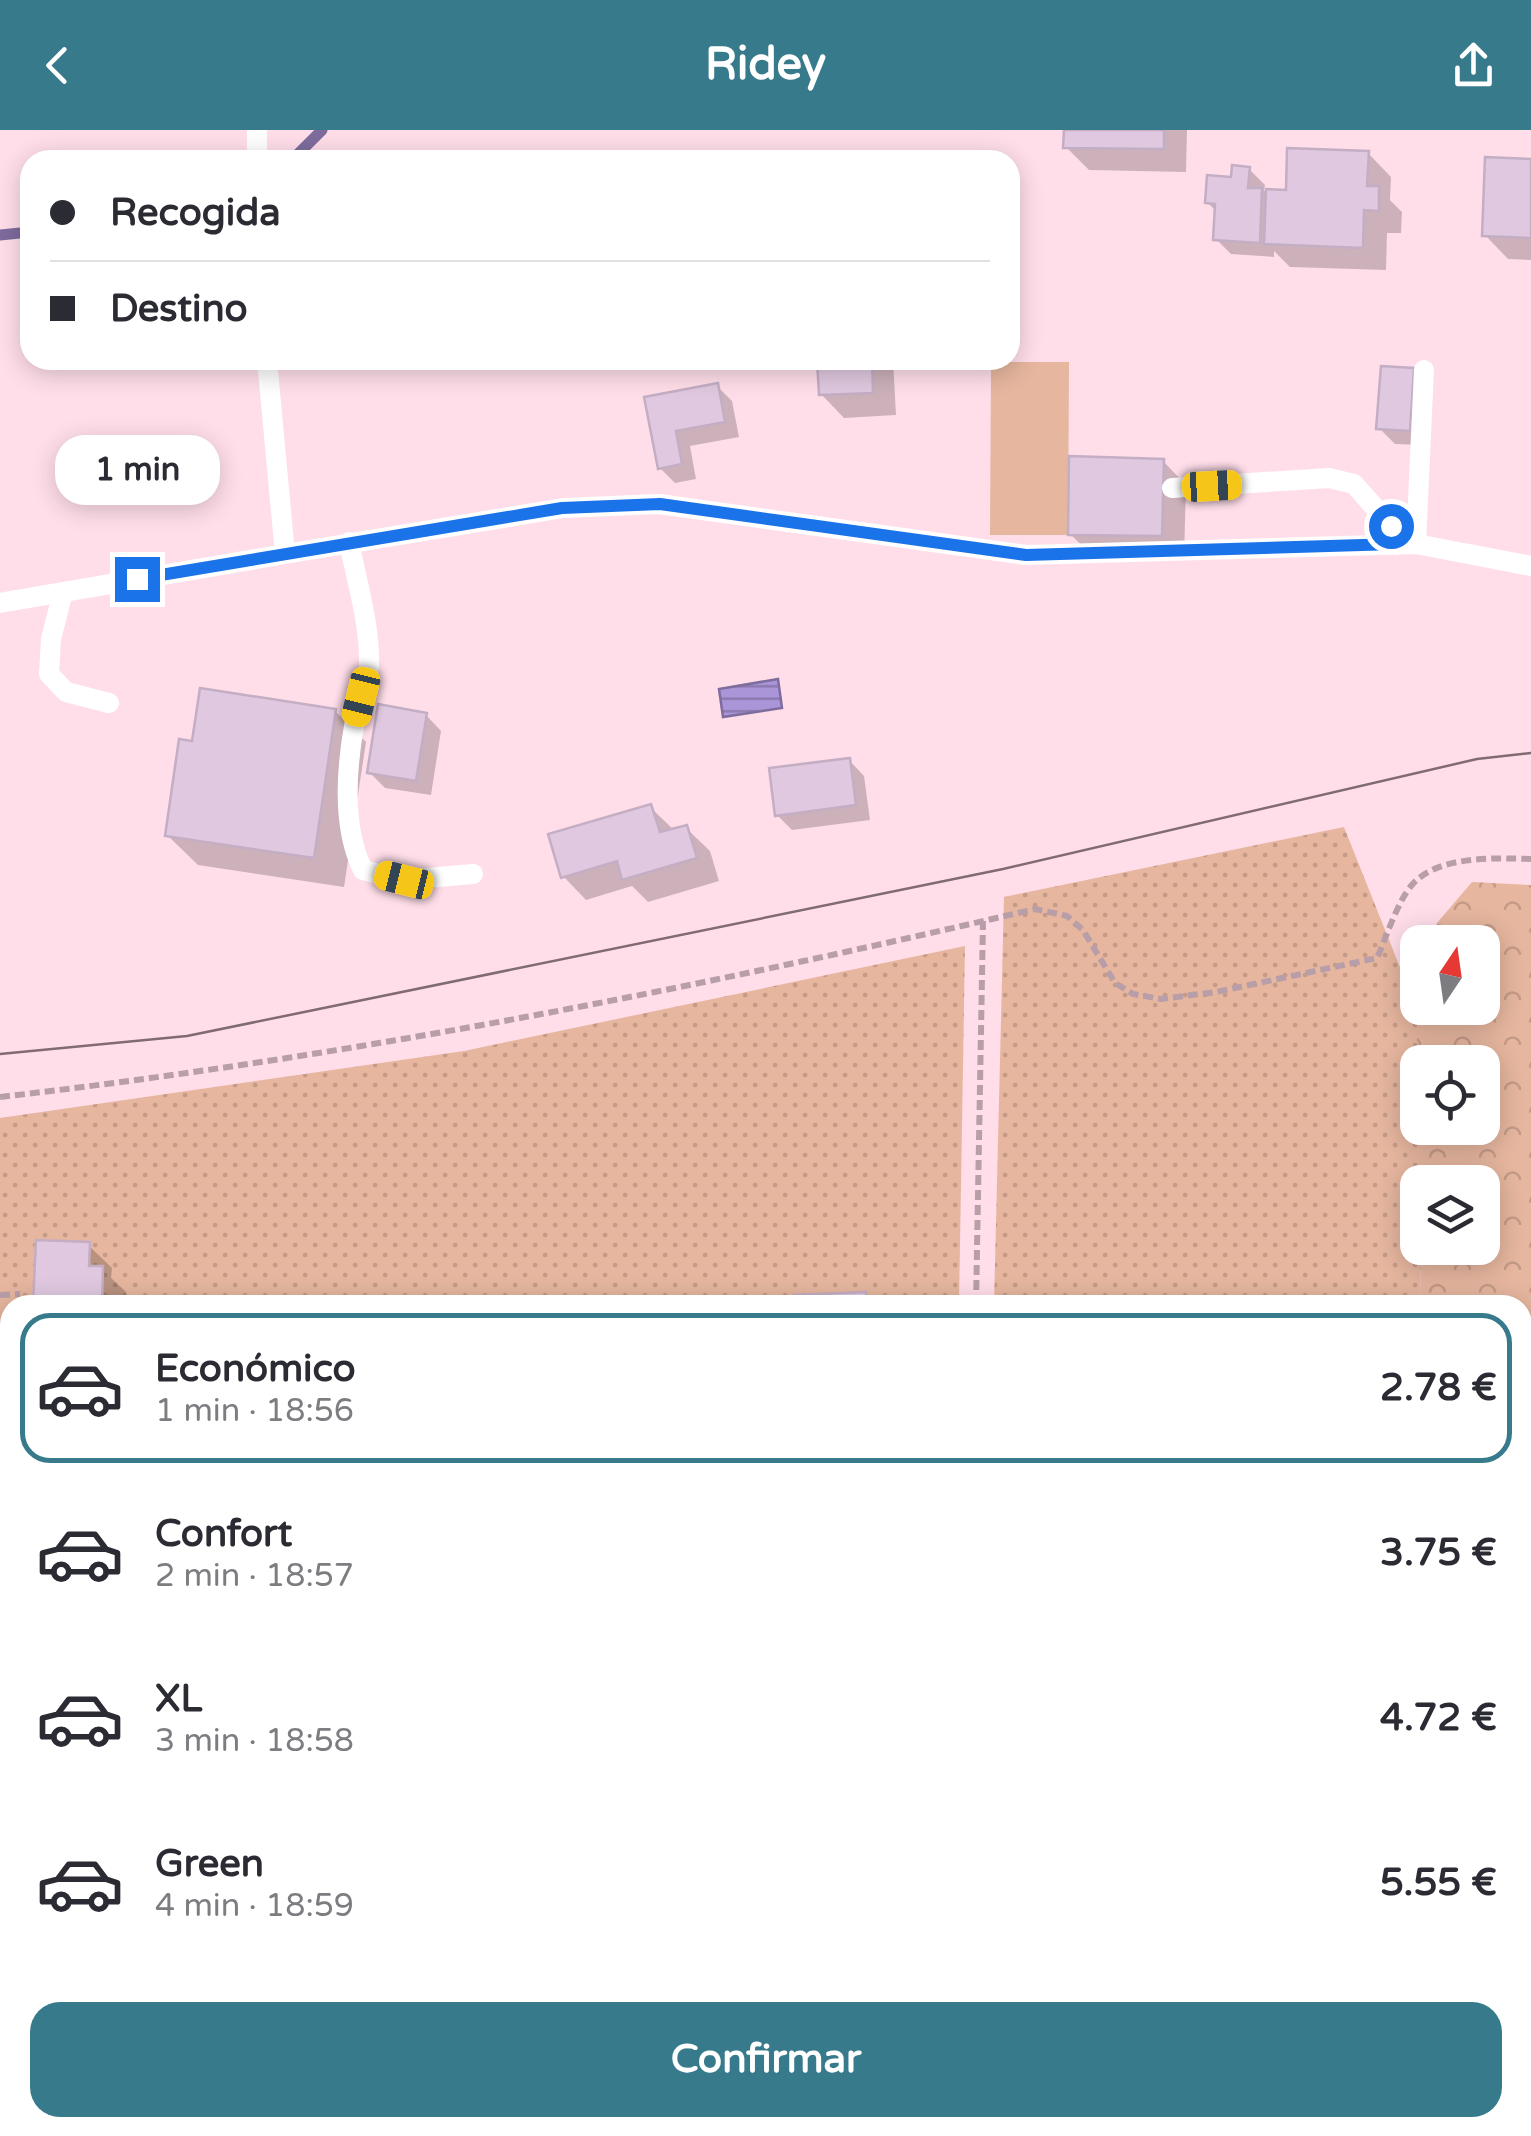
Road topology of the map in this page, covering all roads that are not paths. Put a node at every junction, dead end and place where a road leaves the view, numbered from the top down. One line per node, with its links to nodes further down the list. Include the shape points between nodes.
1 (268, 370): 6 (lane)
2 (1424, 370): 5 (lane)
3 (1172, 488): 5 (lane, via 1329,478 1354,484)
4 (350, 542): 5 (lane, via 562,508 660,504 1026,555); 6 (lane); 11 (lane, via 369,668 354,726 351,846 363,870 404,880)
5 (1406, 544): 7 (lane)
6 (285, 554): 8 (lane)
7 (1531, 566)
8 (63, 592): 9 (lane); 10 (lane, via 49,674 66,692)
9 (0, 602)
10 (109, 703)
11 (473, 874)

